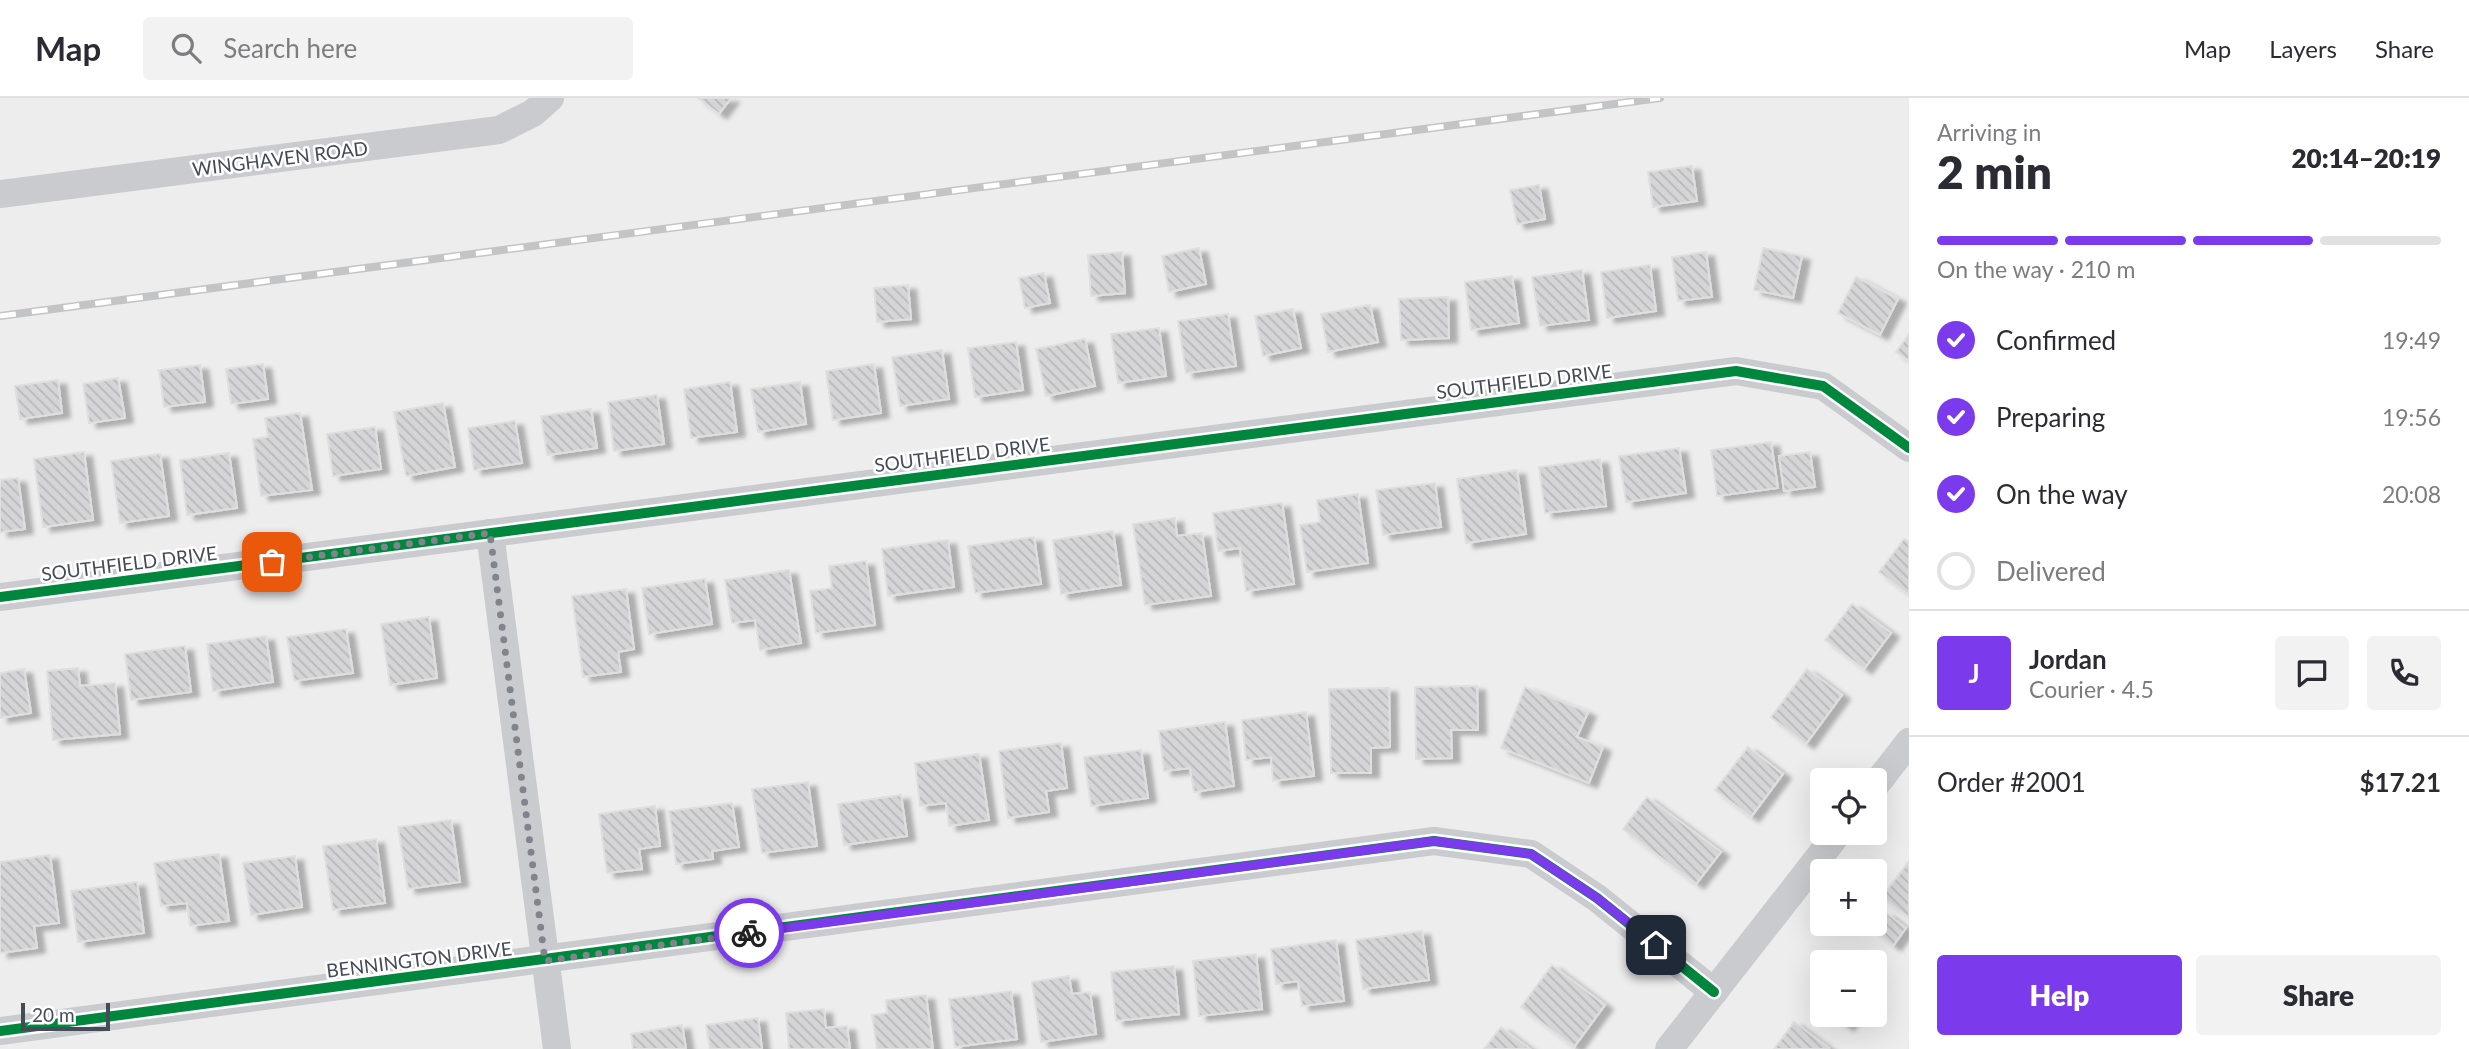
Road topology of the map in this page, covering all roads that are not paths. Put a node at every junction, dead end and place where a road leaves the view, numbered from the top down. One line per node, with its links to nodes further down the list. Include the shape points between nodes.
1 (550, 98): 2 (street, WINGHAVEN ROAD, via 533,113 499,130)
2 (0, 194)
3 (1909, 448): 4 (street, SOUTHFIELD DRIVE, via 1823,386 1736,371)
4 (490, 533): 5 (street, SOUTHFIELD DRIVE); 9 (street)
5 (0, 597)
6 (1909, 742): 7 (street)
7 (1887, 770)
8 (1829, 845): 10 (street)
9 (545, 961): 10 (street, BENNINGTON DRIVE, via 1434,841 1531,854 1597,898); 11 (street, BENNINGTON DRIVE); 12 (street)
10 (1714, 992): 13 (street)
11 (0, 1031)
12 (558, 1049)
13 (1669, 1049)

